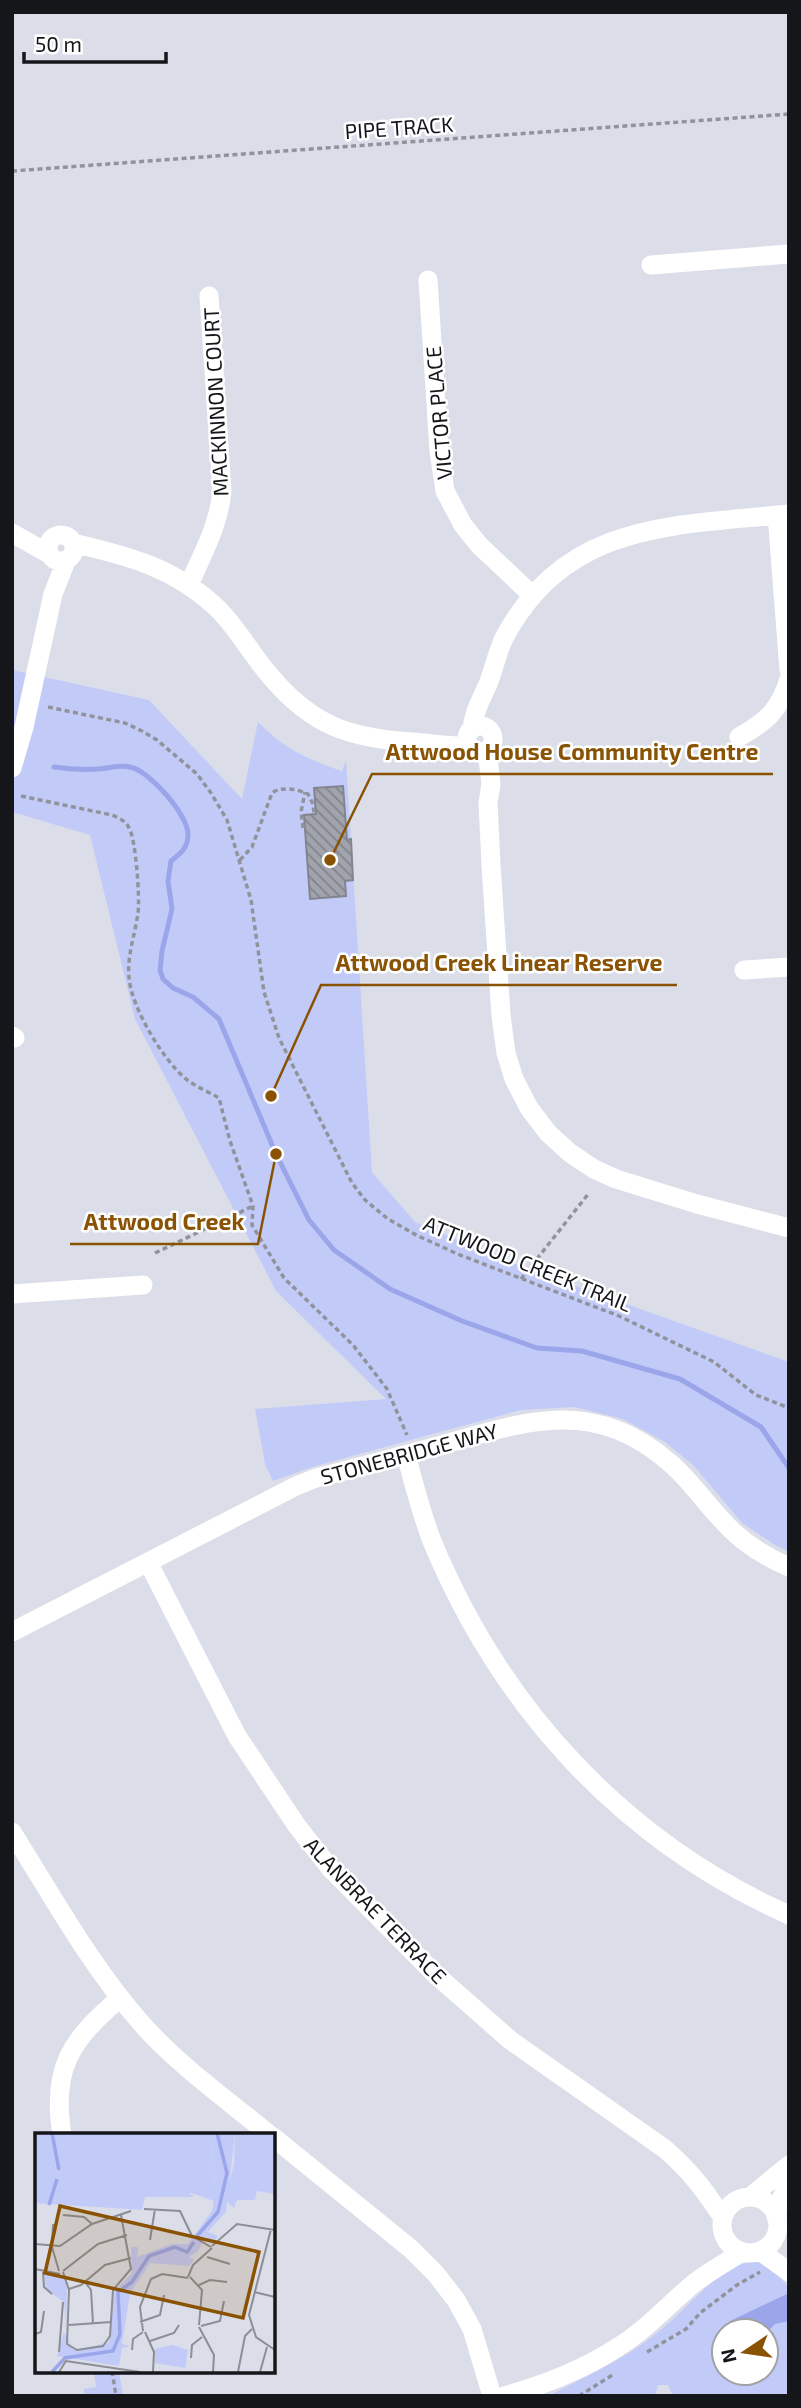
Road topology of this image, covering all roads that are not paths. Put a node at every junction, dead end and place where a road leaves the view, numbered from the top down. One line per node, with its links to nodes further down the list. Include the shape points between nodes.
1 (789, 254): 2 (street)
2 (651, 265)
3 (428, 280): 9 (street, VICTOR PLACE, via 445,491 463,525)
4 (209, 296): 8 (street, MACKINNON COURT, via 222,491 220,516)
5 (783, 514): 9 (street, via 618,538 569,564); 10 (street)
6 (12, 533): 7 (street)
7 (60, 552): 8 (street, via 119,554 152,565); 14 (street)
8 (188, 586): 13 (street, via 217,608 270,676 304,710 346,733 447,747)
9 (533, 596): 13 (street, via 495,660 474,714)
10 (789, 670)
11 (789, 679): 12 (street, via 784,695 763,724)
12 (738, 737)
13 (476, 739): 17 (street, via 491,784 488,803 506,1053 528,1108 548,1133 594,1169 697,1204)
14 (12, 768)
15 (789, 967): 16 (street)
16 (744, 970)
17 (789, 1228)
18 (143, 1285): 19 (street)
19 (12, 1294)
20 (410, 1454): 21 (street, STONEBRIDGE WAY, via 296,1486); 22 (street, STONEBRIDGE WAY, via 533,1420 599,1424 649,1446 747,1543); 25 (street, via 432,1540 459,1601 516,1696 550,1738 588,1779 675,1852)
21 (148, 1562): 23 (street, STONEBRIDGE WAY); 32 (street, ALANBRAE TERRACE, via 237,1736 330,1868 435,1974 510,2040 665,2149)
22 (789, 1567)
23 (12, 1632)
24 (12, 1832): 26 (street)
25 (789, 1914)
26 (120, 1998): 27 (street, via 76,2040 67,2060 58,2105); 28 (street, via 178,2060)
27 (62, 2133)
28 (268, 2133)
29 (275, 2138): 38 (street, via 436,2274 472,2329)
30 (789, 2165): 33 (street)
31 (789, 2176): 34 (street)
32 (696, 2177): 33 (street, ALANBRAE TERRACE); 35 (street, ALANBRAE TERRACE)
33 (743, 2199): 34 (street, ALANBRAE TERRACE, via 766,2202); 35 (street, via 730,2205)
34 (776, 2225): 36 (street)
35 (723, 2227): 36 (street, ALANBRAE TERRACE, via 728,2243); 37 (street)
36 (771, 2259): 37 (street)
37 (696, 2281): 39 (street, via 619,2347 552,2381)
38 (492, 2396)
39 (504, 2396)

